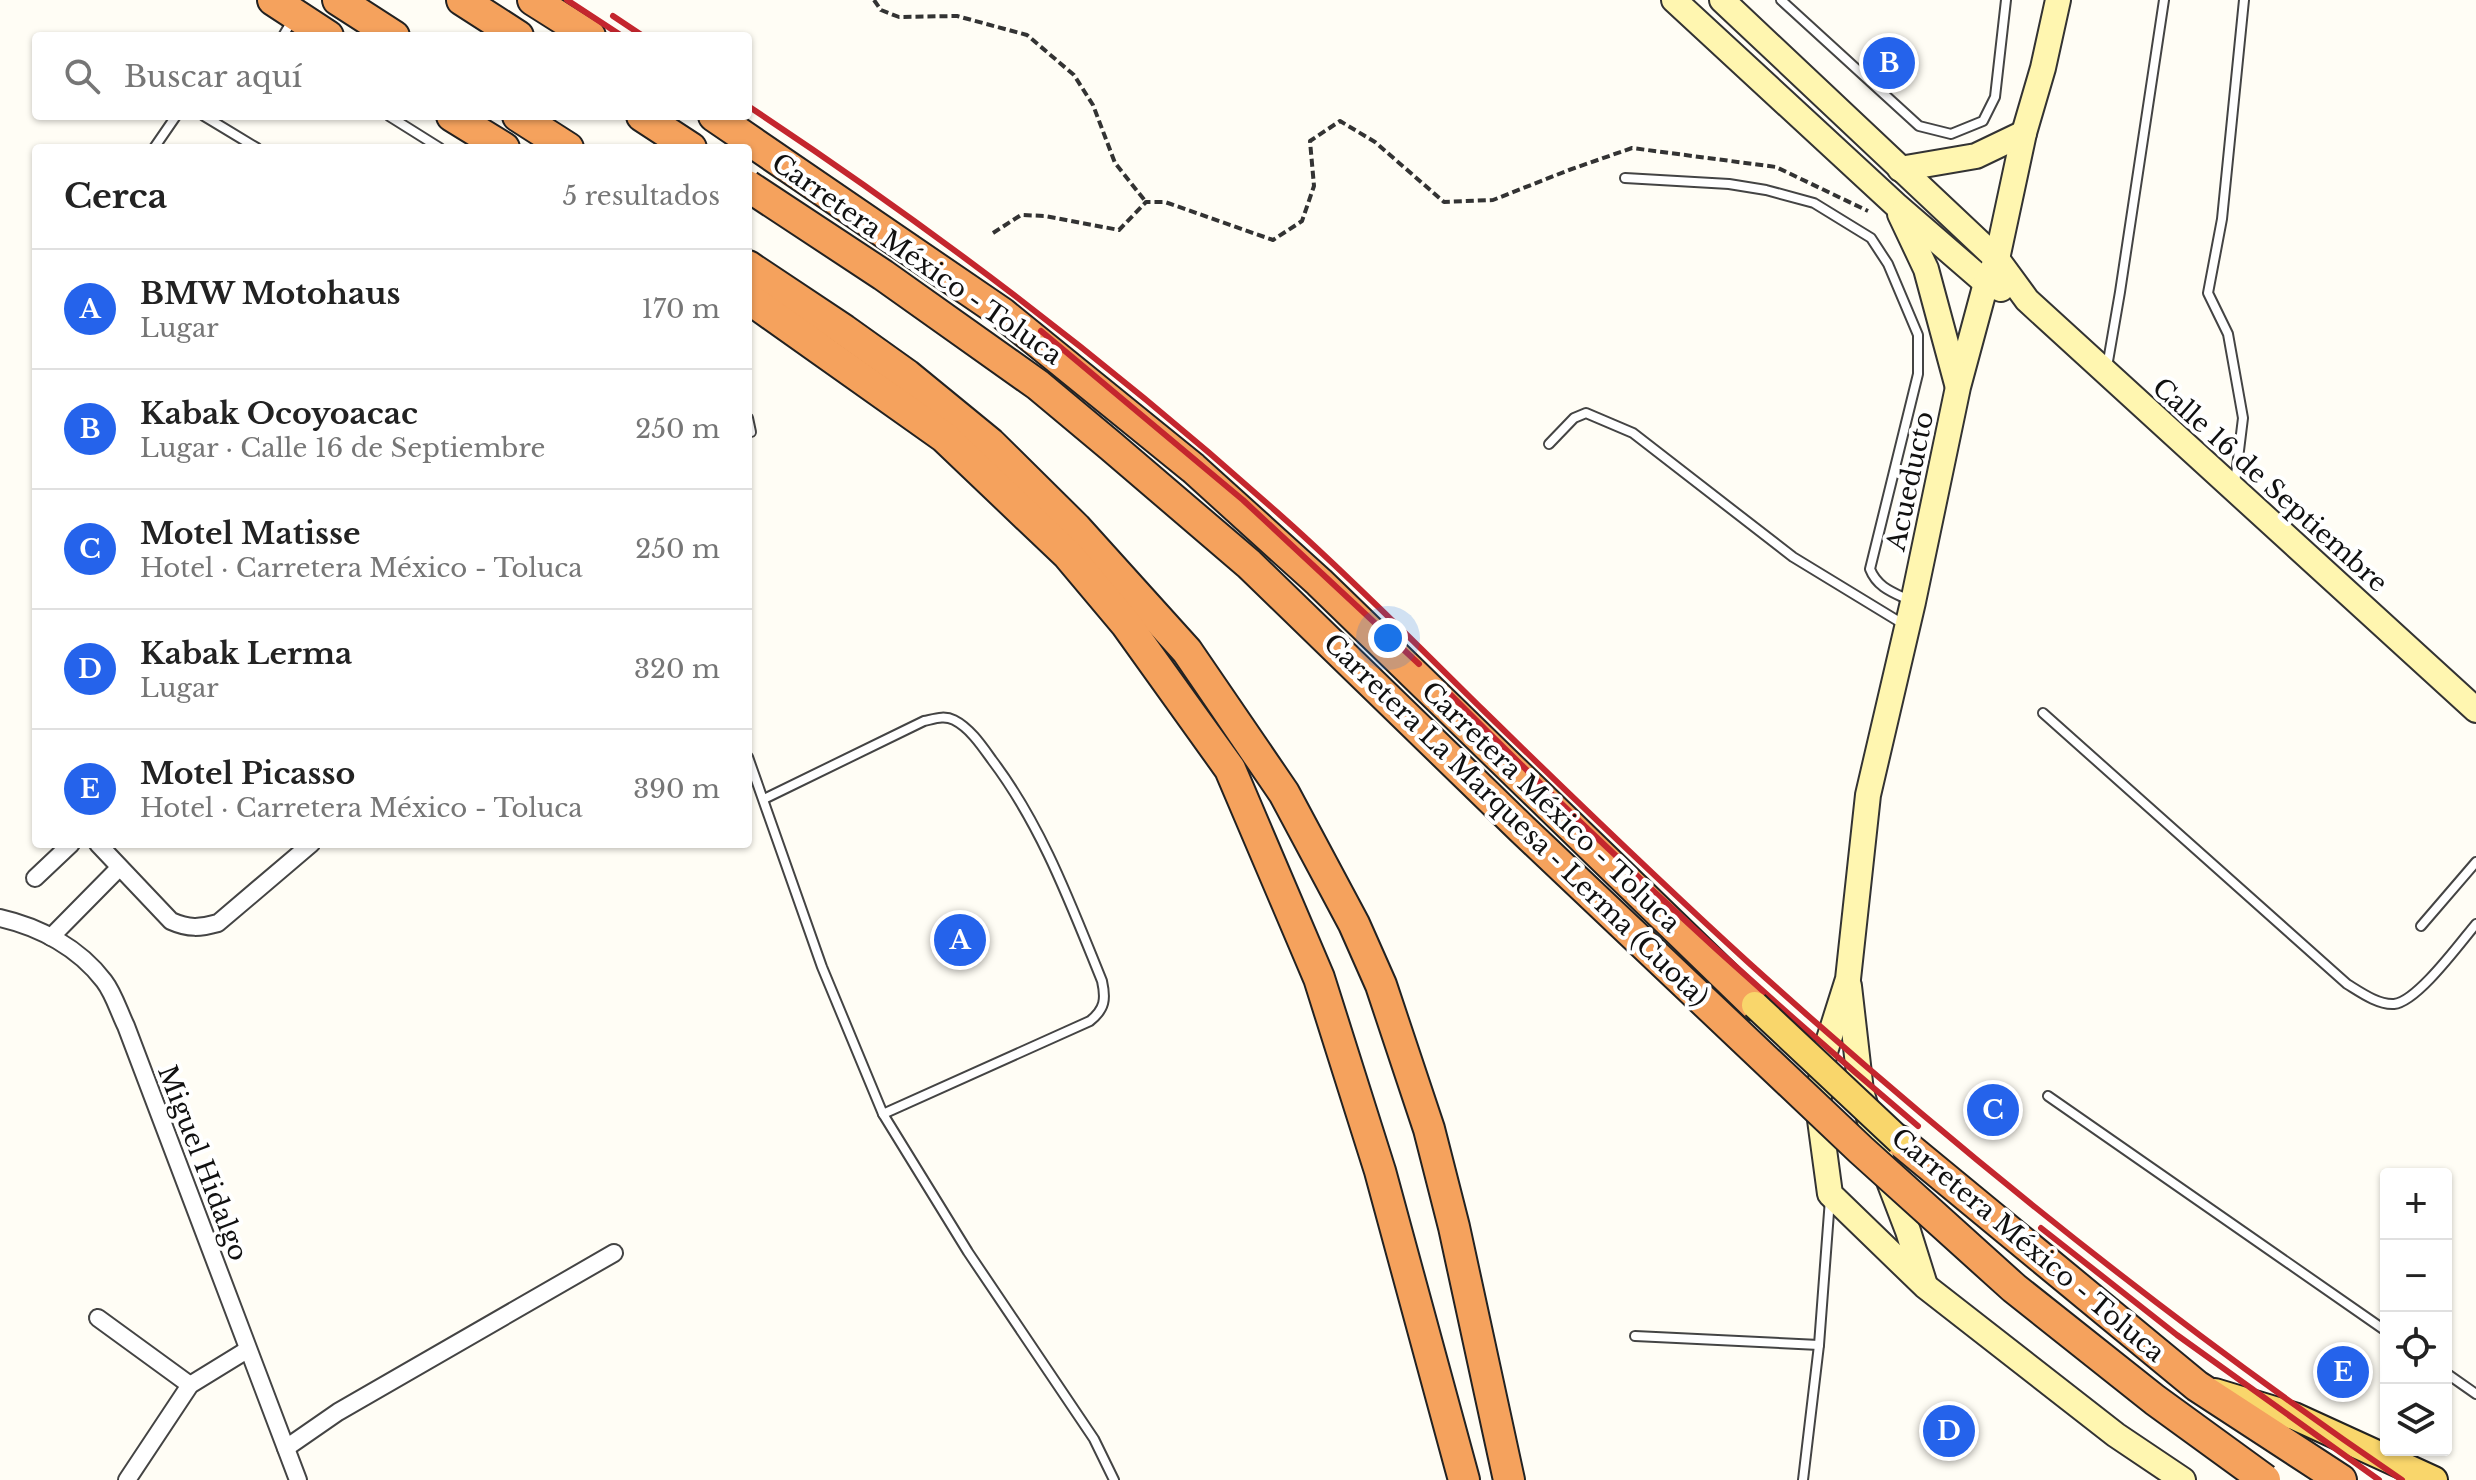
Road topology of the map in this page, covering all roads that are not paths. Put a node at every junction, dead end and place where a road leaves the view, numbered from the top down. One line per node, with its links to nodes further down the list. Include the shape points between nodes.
1 (338, 0): 13 (highway)
2 (462, 0): 14 (highway)
3 (533, 0): 15 (highway)
4 (1674, 0): 33 (main road, Calle 16 de Septiembre)
5 (1722, 0): 30 (main road, Calle 16 de Septiembre)
6 (1781, 0): 7 (lane, via 1919,126 1951,134 1983,121 1995,97)
7 (2006, 0)
8 (2058, 0): 23 (main road, Acueducto)
9 (2164, 0): 39 (lane)
10 (2244, 0): 42 (lane, via 2222,219 2208,293 2228,334 2243,418)
11 (284, 17): 12 (highway)
12 (319, 32)
13 (388, 32)
14 (512, 32)
15 (584, 32)
16 (173, 120): 24 (lane)
17 (211, 120): 25 (lane)
18 (395, 120): 26 (lane)
19 (458, 120): 27 (highway)
20 (524, 120): 28 (highway)
21 (648, 120): 29 (highway)
22 (720, 120): 60 (highway, Carretera México - Toluca, via 1002,313 1193,468 1319,582)
23 (2024, 133): 30 (main road, via 1976,156); 34 (main road, Acueducto)
24 (157, 144)
25 (250, 144)
26 (434, 144)
27 (498, 144)
28 (562, 144)
29 (685, 144)
30 (1900, 169): 34 (main road, Calle 16 de Septiembre)
31 (1625, 178): 43 (lane, via 1766,190 1814,203 1871,238 1918,335 1918,374 1870,569 1882,587)
32 (752, 189): 84 (highway, Carretera La Marquesa - Lerma (Cuota), bridge, via 1038,385 1123,456 1249,564 1861,1150 2014,1288)
33 (1885, 209): 36 (main road, Calle 16 de Septiembre); 40 (main road, via 1926,269)
34 (1997, 259): 36 (main road, Acueducto); 37 (main road, Calle 16 de Septiembre)
35 (752, 269): 81 (highway, via 907,375 990,443 1187,651 1284,793 1381,985 1429,1129)
36 (1986, 283): 37 (main road, Calle 16 de Septiembre); 40 (main road, Acueducto)
37 (2027, 300): 39 (main road, Calle 16 de Septiembre)
38 (752, 301): 80 (highway, via 944,437 1068,555 1126,624 1230,769 1319,978 1380,1171)
39 (2106, 373): 42 (main road, Calle 16 de Septiembre)
40 (1958, 387): 43 (main road, Acueducto)
41 (1549, 444): 44 (lane, via 1586,413 1633,433 1793,557)
42 (2235, 488): 45 (main road, Calle 16 de Septiembre)
43 (1913, 602): 44 (main road, Acueducto)
44 (1908, 627): 59 (main road, Acueducto, via 1868,795)
45 (2476, 710)
46 (2043, 713): 56 (lane, via 2347,984 2371,998 2394,1004 2416,994)
47 (752, 768): 48 (lane)
48 (764, 799): 62 (lane, via 822,967); 62 (lane, via 924,721 951,718 964,726 1006,778 1057,870 1102,981 1106,997 1090,1021)
49 (67, 848): 54 (street)
50 (102, 848): 53 (street)
51 (306, 848): 53 (street, via 218,923 200,928 171,921)
52 (2476, 862): 57 (lane)
53 (119, 868): 58 (street)
54 (35, 878)
55 (0, 918): 58 (street, Miguel Hidalgo)
56 (2476, 924)
57 (2421, 926)
58 (51, 937): 71 (street, Miguel Hidalgo, via 87,962 106,984 126,1026)
59 (1848, 979): 64 (main road, via 1824,1055 1818,1105); 66 (main road, via 1861,1091)
60 (1755, 1005): 63 (main road, Carretera México - Toluca, bridge)
61 (2048, 1096): 68 (lane)
62 (883, 1114): 79 (lane, via 1094,1439)
63 (1900, 1141): 74 (highway, Carretera México - Toluca)
64 (1830, 1194): 66 (main road); 70 (lane)
65 (614, 1253): 76 (street, via 338,1412)
66 (1925, 1286): 83 (main road, via 2116,1435)
67 (98, 1318): 73 (street)
68 (2380, 1327)
69 (1635, 1336): 70 (lane)
70 (1819, 1345): 82 (lane)
71 (247, 1350): 73 (street); 76 (street, Miguel Hidalgo)
72 (2452, 1377): 75 (lane)
73 (190, 1385): 77 (street)
74 (2197, 1386): 85 (highway, Carretera México - Toluca); 86 (main road, via 2294,1416)
75 (2476, 1394)
76 (286, 1448): 78 (street, Miguel Hidalgo)
77 (127, 1480)
78 (298, 1480)
79 (1114, 1480)
80 (1464, 1480)
81 (1509, 1480)
82 (1803, 1480)
83 (2183, 1480)
84 (2265, 1480)
85 (2341, 1480)
86 (2434, 1480)

